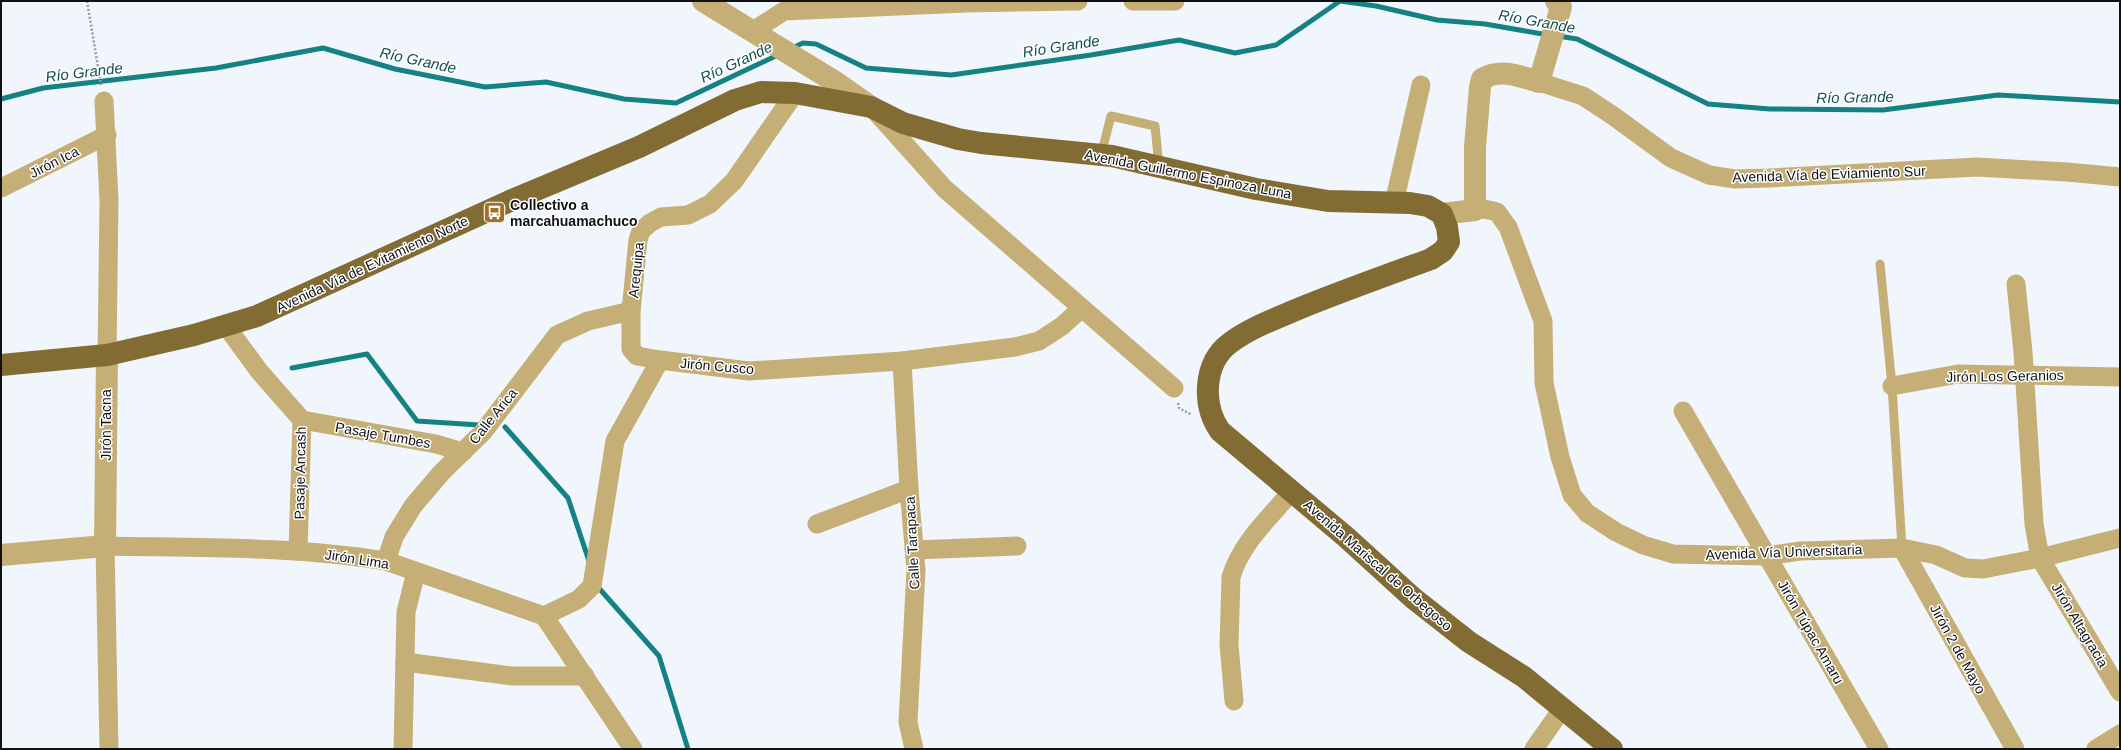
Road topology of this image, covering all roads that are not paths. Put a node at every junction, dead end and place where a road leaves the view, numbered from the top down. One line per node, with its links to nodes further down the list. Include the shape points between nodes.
1 (703, 1): 6 (street)
2 (1078, 1): 6 (street, via 784,11)
3 (1133, 1): 4 (street)
4 (1175, 1)
5 (1558, 4): 7 (street)
6 (756, 33): 11 (street)
7 (1541, 76): 15 (street, Avenida Vía de Eviamiento Sur, via 1583,96 1612,114 1671,158 1709,175 1735,179 1977,167); 18 (street, Avenida Vía de Eviamiento Sur, via 1506,72 1491,73 1482,79 1475,147)
8 (1421, 85): 17 (street)
9 (796, 93): 11 (highway, Avenida Guillermo Espinoza Luna); 23 (street, Arequipa, via 734,181 710,204 688,215 661,217 641,231); 24 (highway, Avenida Vía de Evitamiento Norte, via 761,92 735,100 638,147 512,200 279,307)
10 (104, 101): 12 (street, Jirón Tacna)
11 (871, 107): 13 (highway, Avenida Guillermo Espinoza Luna, via 903,123 958,139); 22 (street, via 945,189)
12 (107, 135): 16 (street, Jirón Ica); 25 (street, Jirón Tacna)
13 (1101, 155): 14 (highway, Avenida Guillermo Espinoza Luna); 14 (lane, via 1111,116 1155,126)
14 (1159, 166): 17 (highway, Avenida Guillermo Espinoza Luna, via 1256,189 1314,198)
15 (2120, 177)
16 (1, 188)
17 (1394, 203): 19 (highway, Avenida Guillermo Espinoza Luna, via 1428,206)
18 (1475, 210): 19 (street, Avenida Vía Universitaria); 46 (street, Avenida Vía Universitaria, via 1497,212 1508,226 1531,288 1543,321 1544,383 1560,457 1572,495 1587,513 1643,545 1673,554)
19 (1442, 214): 37 (highway, Avenida Mariscal de Orbegoso, via 1449,242 1443,251 1431,259 1336,293 1258,326 1229,344 1216,361 1209,377 1208,391 1212,420 1220,431)
20 (1880, 264): 31 (lane)
21 (2016, 284): 29 (street)
22 (1082, 308): 27 (street, Jirón Cusco, via 1040,341 1015,347); 32 (street)
23 (631, 311): 26 (street, Arequipa, via 631,349 637,356); 35 (street, Calle Arica, via 588,321 557,335 483,432)
24 (226, 326): 25 (highway, Avenida Vía de Evitamiento Norte); 34 (street, Pasaje Ancash, via 259,371)
25 (107, 355): 28 (highway, Avenida Vía de Evitamiento Norte); 40 (street, Jirón Tacna)
26 (660, 360): 27 (street, Jirón Cusco, via 749,371); 50 (street, Jirón Cusco, via 615,441 592,586 579,599)
27 (902, 361): 36 (street, Calle Tarapaca)
28 (1, 365)
29 (2024, 376): 30 (street, Jirón Los Geranios, via 2053,374); 31 (street, Jirón Los Geranios, via 1958,374); 47 (street, via 2034,524)
30 (2120, 377)
31 (1892, 386): 42 (lane)
32 (1174, 388)
33 (1683, 411): 46 (street, Jirón Túpac Amaru)
34 (302, 420): 35 (street, Pasaje Tumbes, via 436,444); 44 (street, Pasaje Ancash)
35 (463, 452): 48 (street, Calle Arica, via 413,506 394,537)
36 (909, 489): 38 (street); 43 (street, Calle Tarapaca)
37 (1292, 491): 54 (street, via 1244,548 1234,566 1231,577 1229,645); 55 (highway, Avenida Mariscal de Orbegoso, via 1413,598 1469,642 1524,677)
38 (817, 524)
39 (2120, 538): 47 (street, Avenida Vía Universitaria)
40 (105, 546): 44 (street, Jirón Lima); 45 (street, Jirón Lima); 57 (street, Jirón Tacna)
41 (1017, 546): 43 (street)
42 (1902, 548): 46 (street, Avenida Vía Universitaria, via 1800,551); 47 (street, Avenida Vía Universitaria, via 1936,555 1965,568 1983,569); 64 (street, Jirón 2 de Mayo)
43 (914, 550): 60 (street, Calle Tarapaca, via 916,570 908,722)
44 (298, 551): 48 (street, Jirón Lima)
45 (1, 555)
46 (1766, 556): 63 (street, Jirón Túpac Amaru)
47 (2040, 558): 53 (street, Jirón Altagracia)
48 (386, 561): 49 (street, Jirón Lima)
49 (416, 572): 50 (street, Jirón Lima); 51 (street, via 406,612)
50 (544, 616): 52 (street)
51 (405, 662): 52 (street, via 512,676); 58 (street)
52 (585, 676): 59 (street)
53 (2120, 692)
54 (1234, 701)
55 (1562, 708): 61 (street); 62 (highway, Avenida Mariscal de Orbegoso)
56 (2120, 734): 65 (street)
57 (109, 749)
58 (402, 749)
59 (633, 749)
60 (914, 749)
61 (1534, 749)
62 (1612, 749)
63 (1879, 749)
64 (2015, 749)
65 (2096, 749)

